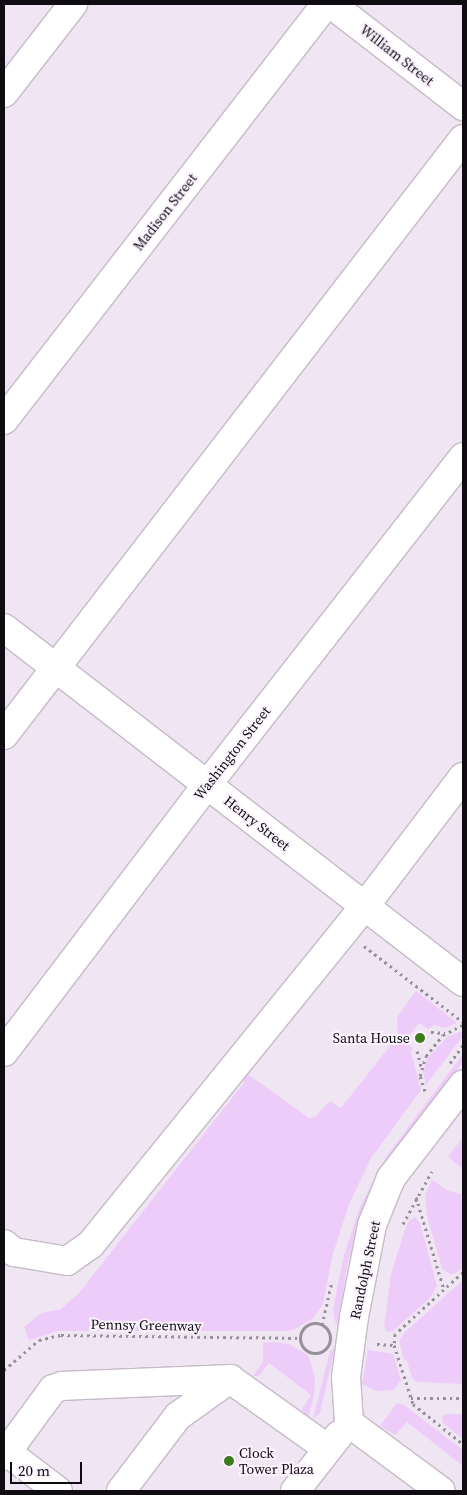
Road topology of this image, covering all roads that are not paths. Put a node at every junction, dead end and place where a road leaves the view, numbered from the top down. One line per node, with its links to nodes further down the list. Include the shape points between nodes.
1 (73, 4): 4 (street)
2 (326, 4): 7 (street, Madison Street)
3 (331, 4): 5 (street, William Street)
4 (4, 93)
5 (463, 106)
6 (463, 139): 10 (street)
7 (4, 420)
8 (463, 457): 13 (street, Washington Street)
9 (4, 628): 10 (street, Henry Street)
10 (55, 668): 11 (street); 13 (street, Henry Street)
11 (4, 735)
12 (463, 777): 14 (street)
13 (207, 785): 14 (street, Henry Street); 16 (street, Washington Street)
14 (365, 906): 15 (street, Henry Street); 18 (street, via 91,1244 67,1261 14,1252)
15 (463, 982)
16 (4, 1052)
17 (463, 1085): 20 (street, Randolph Street, via 391,1178 372,1225 346,1377)
18 (4, 1244)
19 (230, 1379): 21 (street); 22 (street, via 62,1386 53,1389); 25 (street, via 178,1416)
20 (349, 1423): 21 (street); 26 (street)
21 (328, 1449): 23 (street)
22 (5, 1454): 24 (street)
23 (299, 1490)
24 (58, 1491)
25 (121, 1491)
26 (441, 1491)

